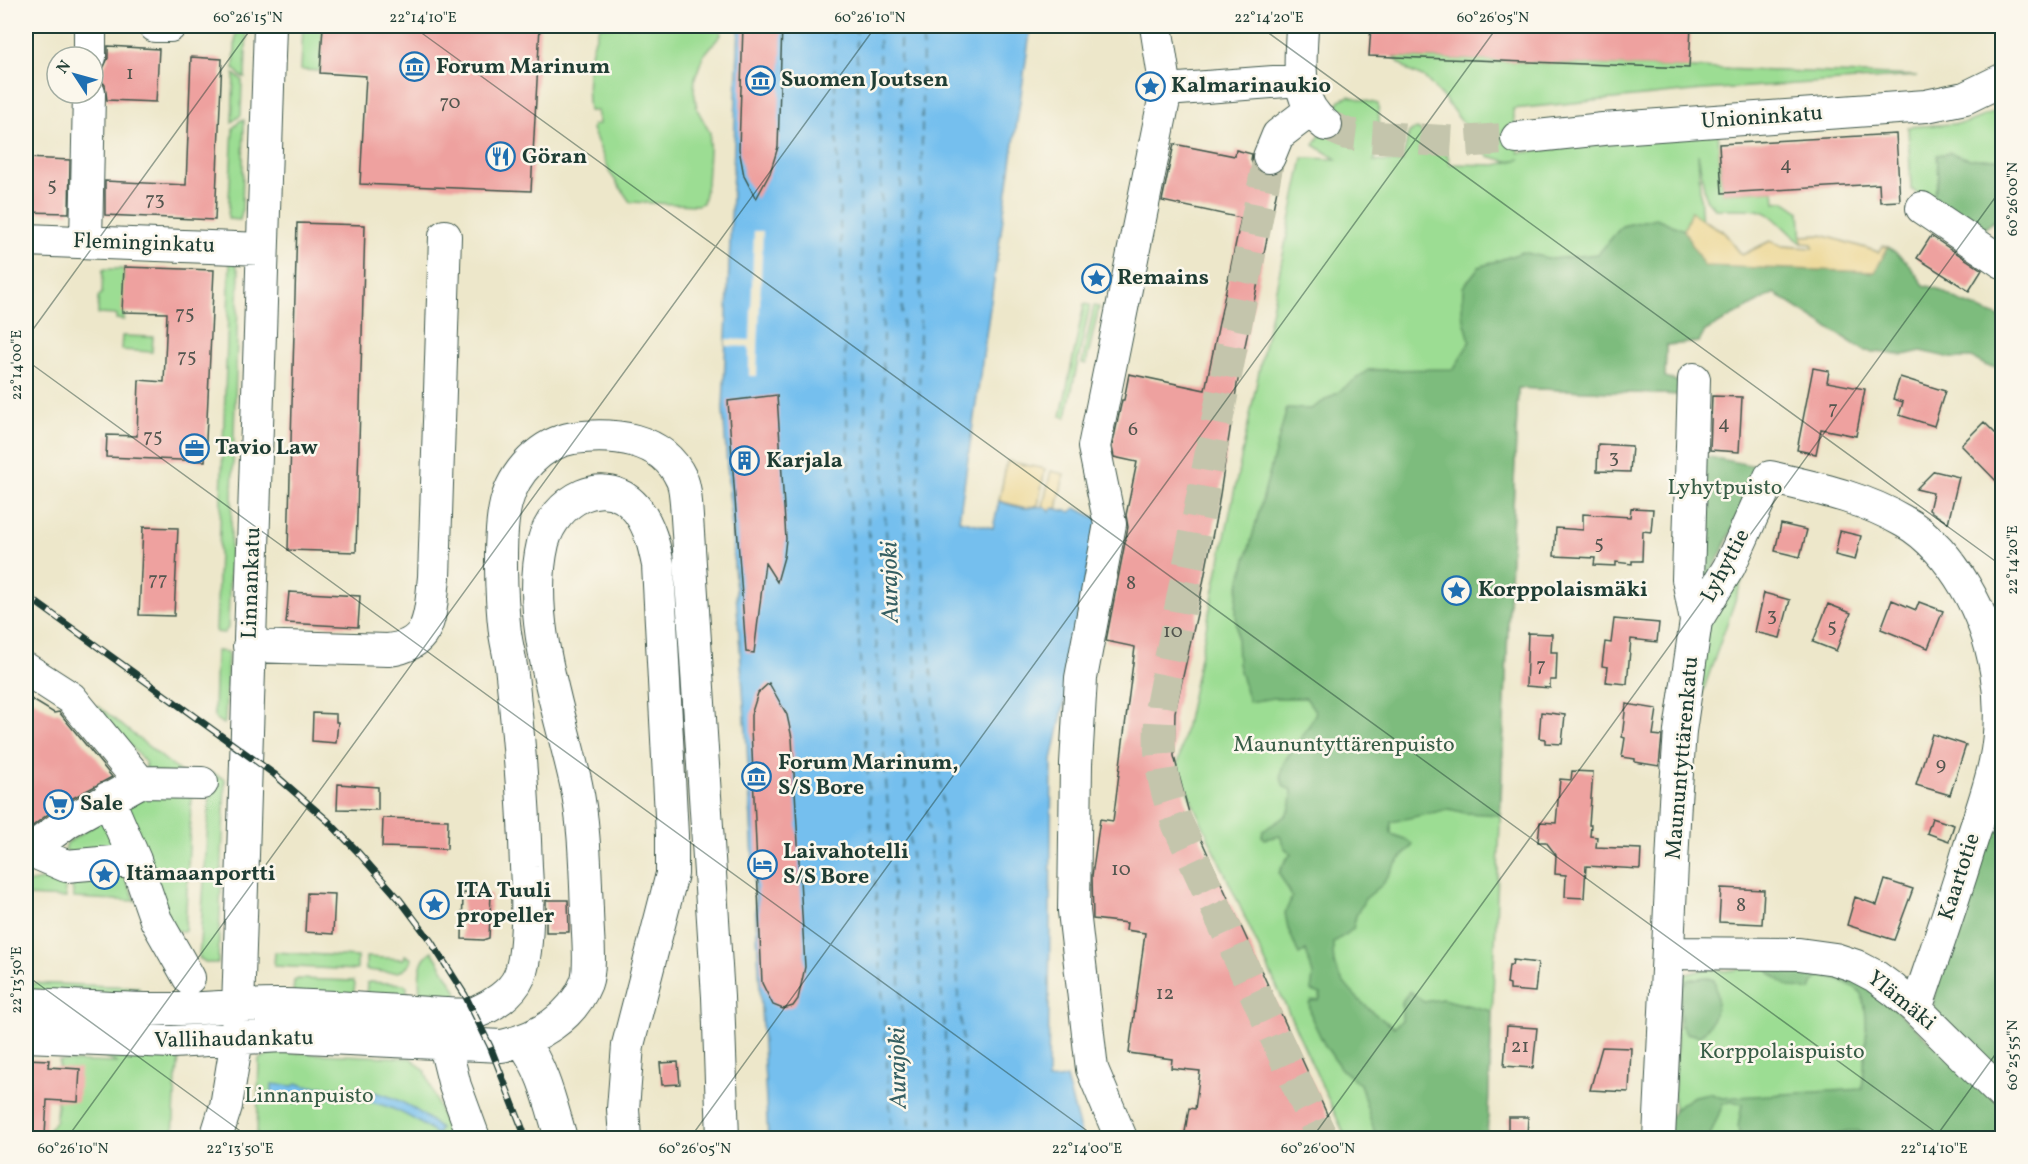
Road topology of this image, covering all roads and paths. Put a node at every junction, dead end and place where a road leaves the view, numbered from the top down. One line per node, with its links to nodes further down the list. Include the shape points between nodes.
1 (90, 26): 7 (street)
2 (155, 26): 3 (street)
3 (170, 26)
4 (270, 26): 18 (street, Linnankatu)
5 (1156, 26): 10 (street)
6 (1302, 26): 8 (street)
7 (90, 45)
8 (1300, 80): 10 (street); 13 (street, via 1318,117 1278,135)
9 (2002, 80): 12 (street, Unioninkatu, via 1965,98 1926,106)
10 (1166, 90): 46 (street, via 1095,447 1110,524 1081,678 1077,753 1074,912 1084,1001 1092,1069)
11 (89, 105): 17 (street)
12 (1517, 138)
13 (1269, 157)
14 (1922, 208): 19 (street)
15 (445, 236): 23 (street, via 434,577 430,619 424,632 414,642 388,650)
16 (26, 240): 17 (street, Fleminginkatu)
17 (86, 242): 18 (street, Fleminginkatu)
18 (262, 249): 23 (street, Linnankatu)
19 (2002, 262)
20 (1694, 379): 22 (street, Maununtyttärenkatu, via 1688,579)
21 (1770, 477): 22 (street, Lyhyttie, via 1729,567); 25 (street, Kaartotie, via 1871,504 1906,522 1925,538 1949,562 1974,600)
22 (1696, 621): 31 (street, Maununtyttärenkatu, via 1678,755)
23 (249, 646): 34 (street, Linnankatu)
24 (26, 669): 26 (street, via 71,698)
25 (2000, 673): 35 (street, Kaartotie, via 1995,761)
26 (140, 782): 27 (street); 28 (street)
27 (202, 783)
28 (108, 798): 29 (street, via 69,820); 30 (street)
29 (27, 852): 30 (street, via 66,866)
30 (135, 860): 32 (street, via 156,920)
31 (1669, 954): 35 (street, Ylämäki, via 1799,954 1835,959 1875,976); 47 (street, Maununtyttärenkatu)
32 (189, 978)
33 (26, 1004): 34 (street, Vallihaudankatu)
34 (238, 1007): 36 (street, Vallihaudankatu, via 285,1005); 38 (street, Linnankatu)
35 (1916, 1009): 40 (street, Ylämäki)
36 (440, 1028): 38 (street, Vallihaudankatu, via 424,1044 283,1036); 39 (street, via 490,1046); 42 (street, via 454,1086); 45 (street, via 474,1014 510,990 519,978 524,960 527,884 522,762 511,661 522,635 519,574 502,548 506,500 524,468 548,447 568,439 617,436 642,442 663,454 683,481 718,997)
37 (26, 1036): 38 (street, Vallihaudankatu, via 172,1042)
38 (237, 1039): 41 (street, Linnankatu, via 233,1075)
39 (522, 1041): 43 (street, via 540,1070); 44 (street, via 560,1019 586,981 584,827 555,702 538,597 543,543 557,515 578,496 604,491 617,494 637,509 654,543 672,835 672,874 628,1046)
40 (2002, 1094)
41 (216, 1138)
42 (474, 1138)
43 (561, 1138)
44 (625, 1138)
45 (723, 1138)
46 (1121, 1138)
47 (1659, 1138)

